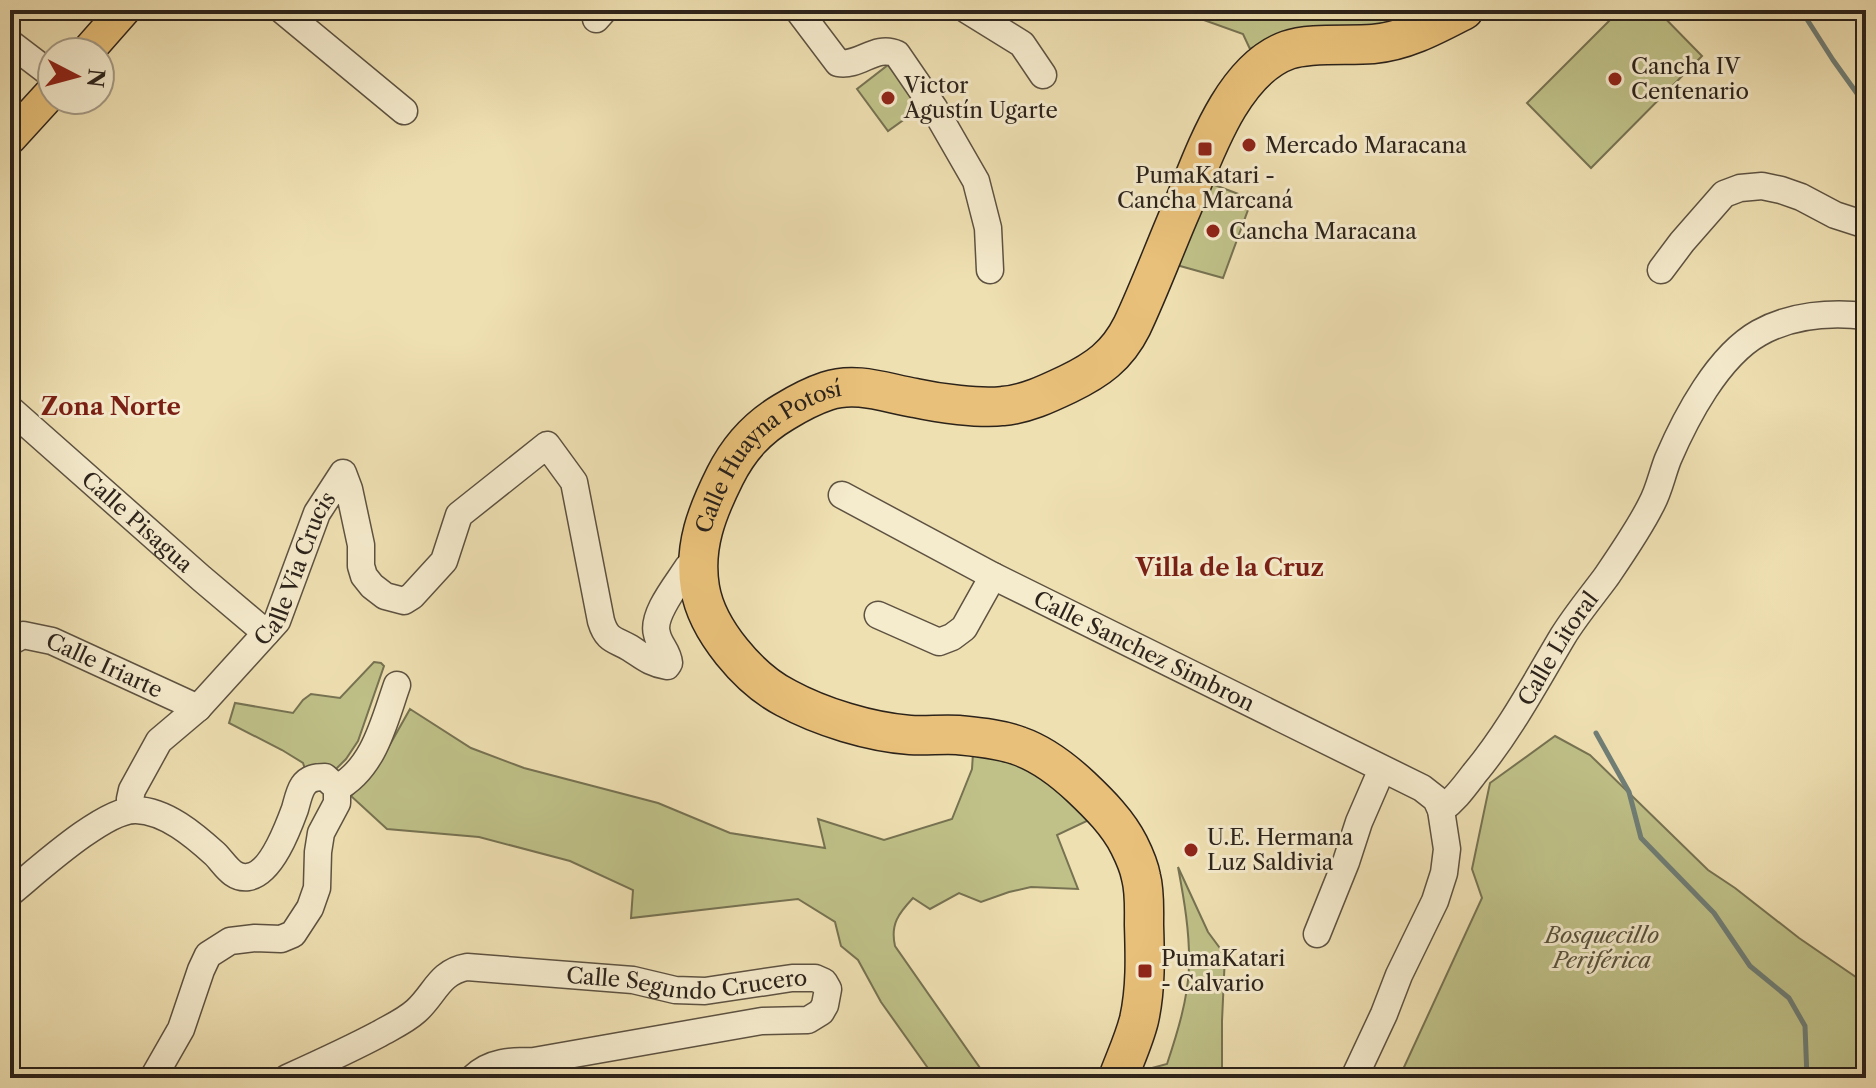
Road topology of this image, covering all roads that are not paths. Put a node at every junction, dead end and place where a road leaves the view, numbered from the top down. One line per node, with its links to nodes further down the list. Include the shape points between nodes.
1 (124, 10): 6 (main road)
2 (282, 10): 11 (street)
3 (798, 10): 14 (street, via 838,63 851,64 879,51 897,54 976,181 988,228)
4 (967, 10): 9 (street, via 1022,44)
5 (1464, 10): 19 (highway, Calle Huayna Potosí, via 1397,40 1290,49 1263,64 1227,108 1132,326 1099,368 1041,397 1003,406 955,404 854,387 829,390 796,405 759,429 737,455 710,506)
6 (101, 36)
7 (10, 43): 8 (street)
8 (36, 63)
9 (1043, 75)
10 (36, 110): 12 (main road)
11 (404, 111)
12 (10, 138)
13 (1866, 225): 15 (street, via 1781,190 1740,188 1724,194)
14 (990, 270)
15 (1661, 270)
16 (1866, 316): 29 (street, Calle Litoral, via 1811,316 1782,323 1758,333 1717,371 1677,441 1646,513 1498,743)
17 (11, 413): 22 (street, Calle Pisagua)
18 (842, 495): 20 (street, Calle Sanchez Simbron)
19 (698, 565): 22 (street, Calle Via Crucis, via 688,567 657,618 655,629 669,656 667,666 645,660 609,637 601,621 574,482 547,445 459,515 444,561 412,596 398,600 385,596 364,576 343,473 317,513 284,605); 35 (highway, Calle Huayna Potosí, via 700,590 713,625 740,661 786,698 884,732 958,735 1018,745 1055,767 1100,805 1129,845 1143,893 1142,998)
20 (993, 576): 21 (street, via 964,628 939,642); 26 (street, Calle Sanchez Simbron)
21 (878, 615)
22 (266, 633): 25 (street, Calle Via Crucis)
23 (10, 642): 25 (street, Calle Iriarte, via 23,635 52,641)
24 (397, 685): 27 (street, via 367,759)
25 (198, 708): 28 (street, Calle Via Crucis, via 159,741 132,790)
26 (1382, 769): 29 (street, Calle Sanchez Simbron, via 1422,788); 31 (street)
27 (337, 788): 28 (street, via 325,777 303,785 274,853 263,870 247,877 233,874 181,827); 32 (street, via 337,803 321,833 317,888 310,908 293,934 230,941 208,955 181,1029)
28 (131, 810): 30 (street, via 79,837)
29 (1441, 810): 36 (street, via 1447,849 1435,901)
30 (10, 893)
31 (1317, 934)
32 (153, 1078)
33 (287, 1078): 34 (street, Calle Segundo Crucero, via 396,1025 451,972 467,967 633,980 675,990 705,991 792,978 815,978 828,989 821,1012 808,1020 762,1021 555,1058 508,1061)
34 (473, 1078)
35 (1118, 1078)
36 (1354, 1078)

